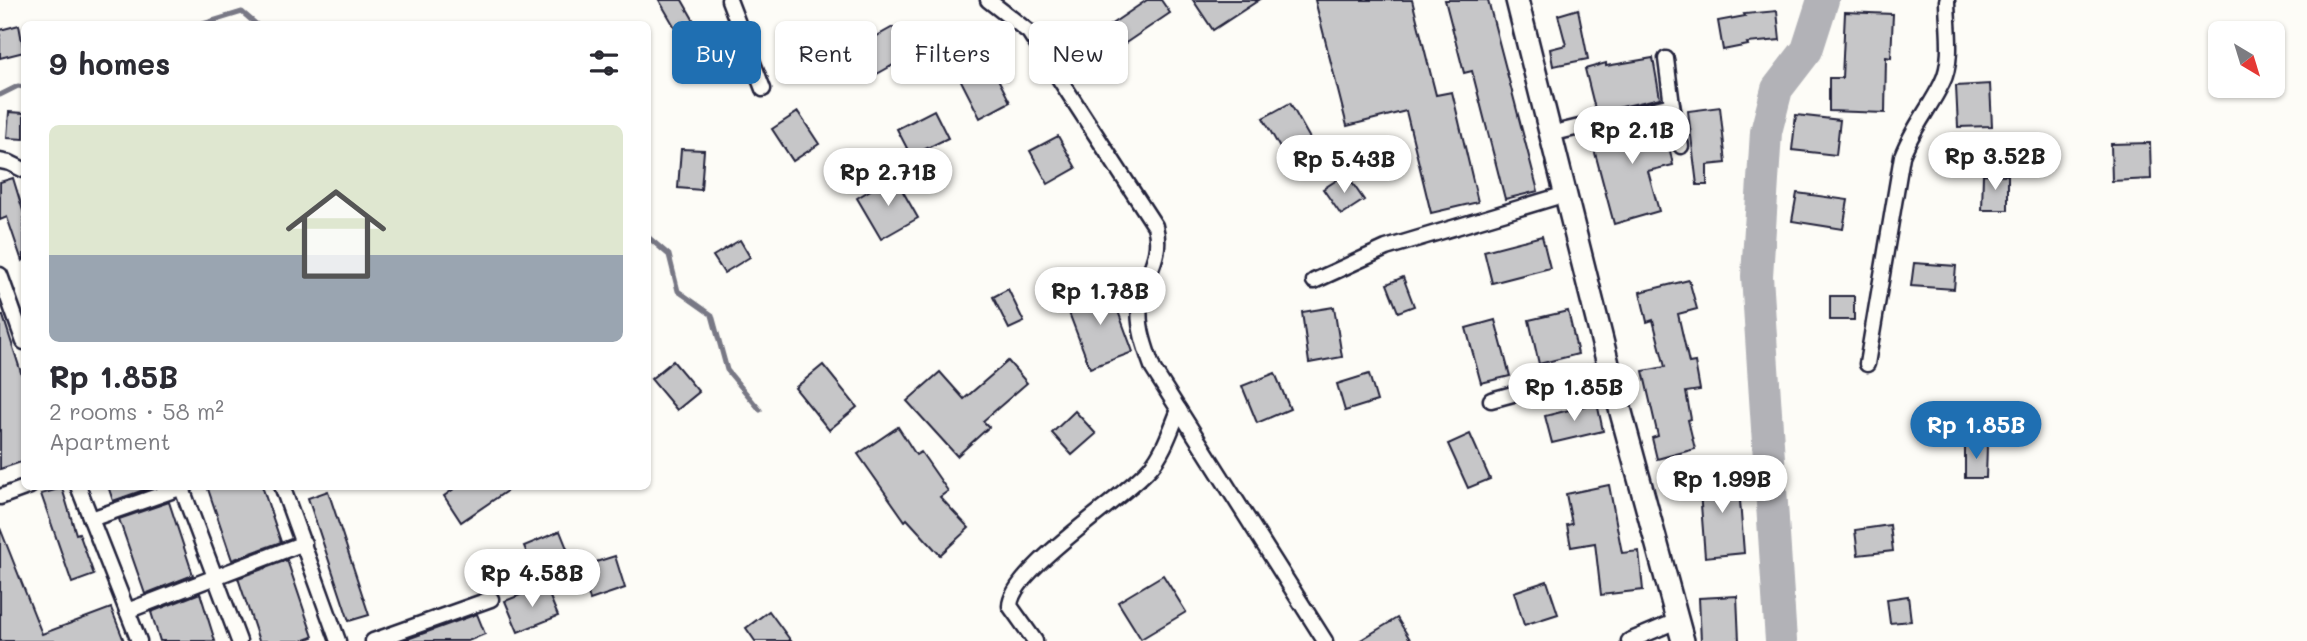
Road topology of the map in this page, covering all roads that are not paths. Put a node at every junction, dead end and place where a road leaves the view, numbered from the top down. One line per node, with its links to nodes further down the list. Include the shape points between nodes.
1 (729, 0): 6 (street)
2 (988, 0): 20 (street, via 1029,32 1154,226 1158,247 1139,317 1153,369)
3 (1517, 0): 8 (street)
4 (1947, 0): 17 (street, via 1947,68 1902,156)
5 (1666, 60): 7 (street)
6 (763, 89)
7 (1672, 105): 8 (street); 9 (street)
8 (1550, 134): 12 (street)
9 (1682, 146)
10 (0, 161): 11 (street)
11 (21, 169)
12 (1566, 194): 14 (street, via 1386,248); 18 (street)
13 (0, 275): 15 (street)
14 (1314, 281)
15 (7, 312): 16 (street)
16 (21, 337)
17 (1867, 364)
18 (1609, 368): 19 (street); 32 (street)
19 (1491, 400)
20 (1179, 410): 37 (street, via 1152,466 1017,586 1010,606); 38 (street)
21 (21, 489): 26 (street)
22 (79, 490): 27 (street)
23 (174, 490): 27 (street)
24 (184, 490): 29 (street)
25 (284, 490): 28 (street)
26 (0, 497)
27 (90, 519): 31 (street)
28 (304, 543): 29 (street); 35 (street)
29 (214, 576): 31 (street); 34 (street)
30 (491, 599): 36 (street)
31 (127, 611): 33 (street)
32 (1681, 631): 39 (street)
33 (139, 641)
34 (239, 641)
35 (338, 641)
36 (373, 641)
37 (1035, 641)
38 (1325, 641)
39 (1629, 641)

